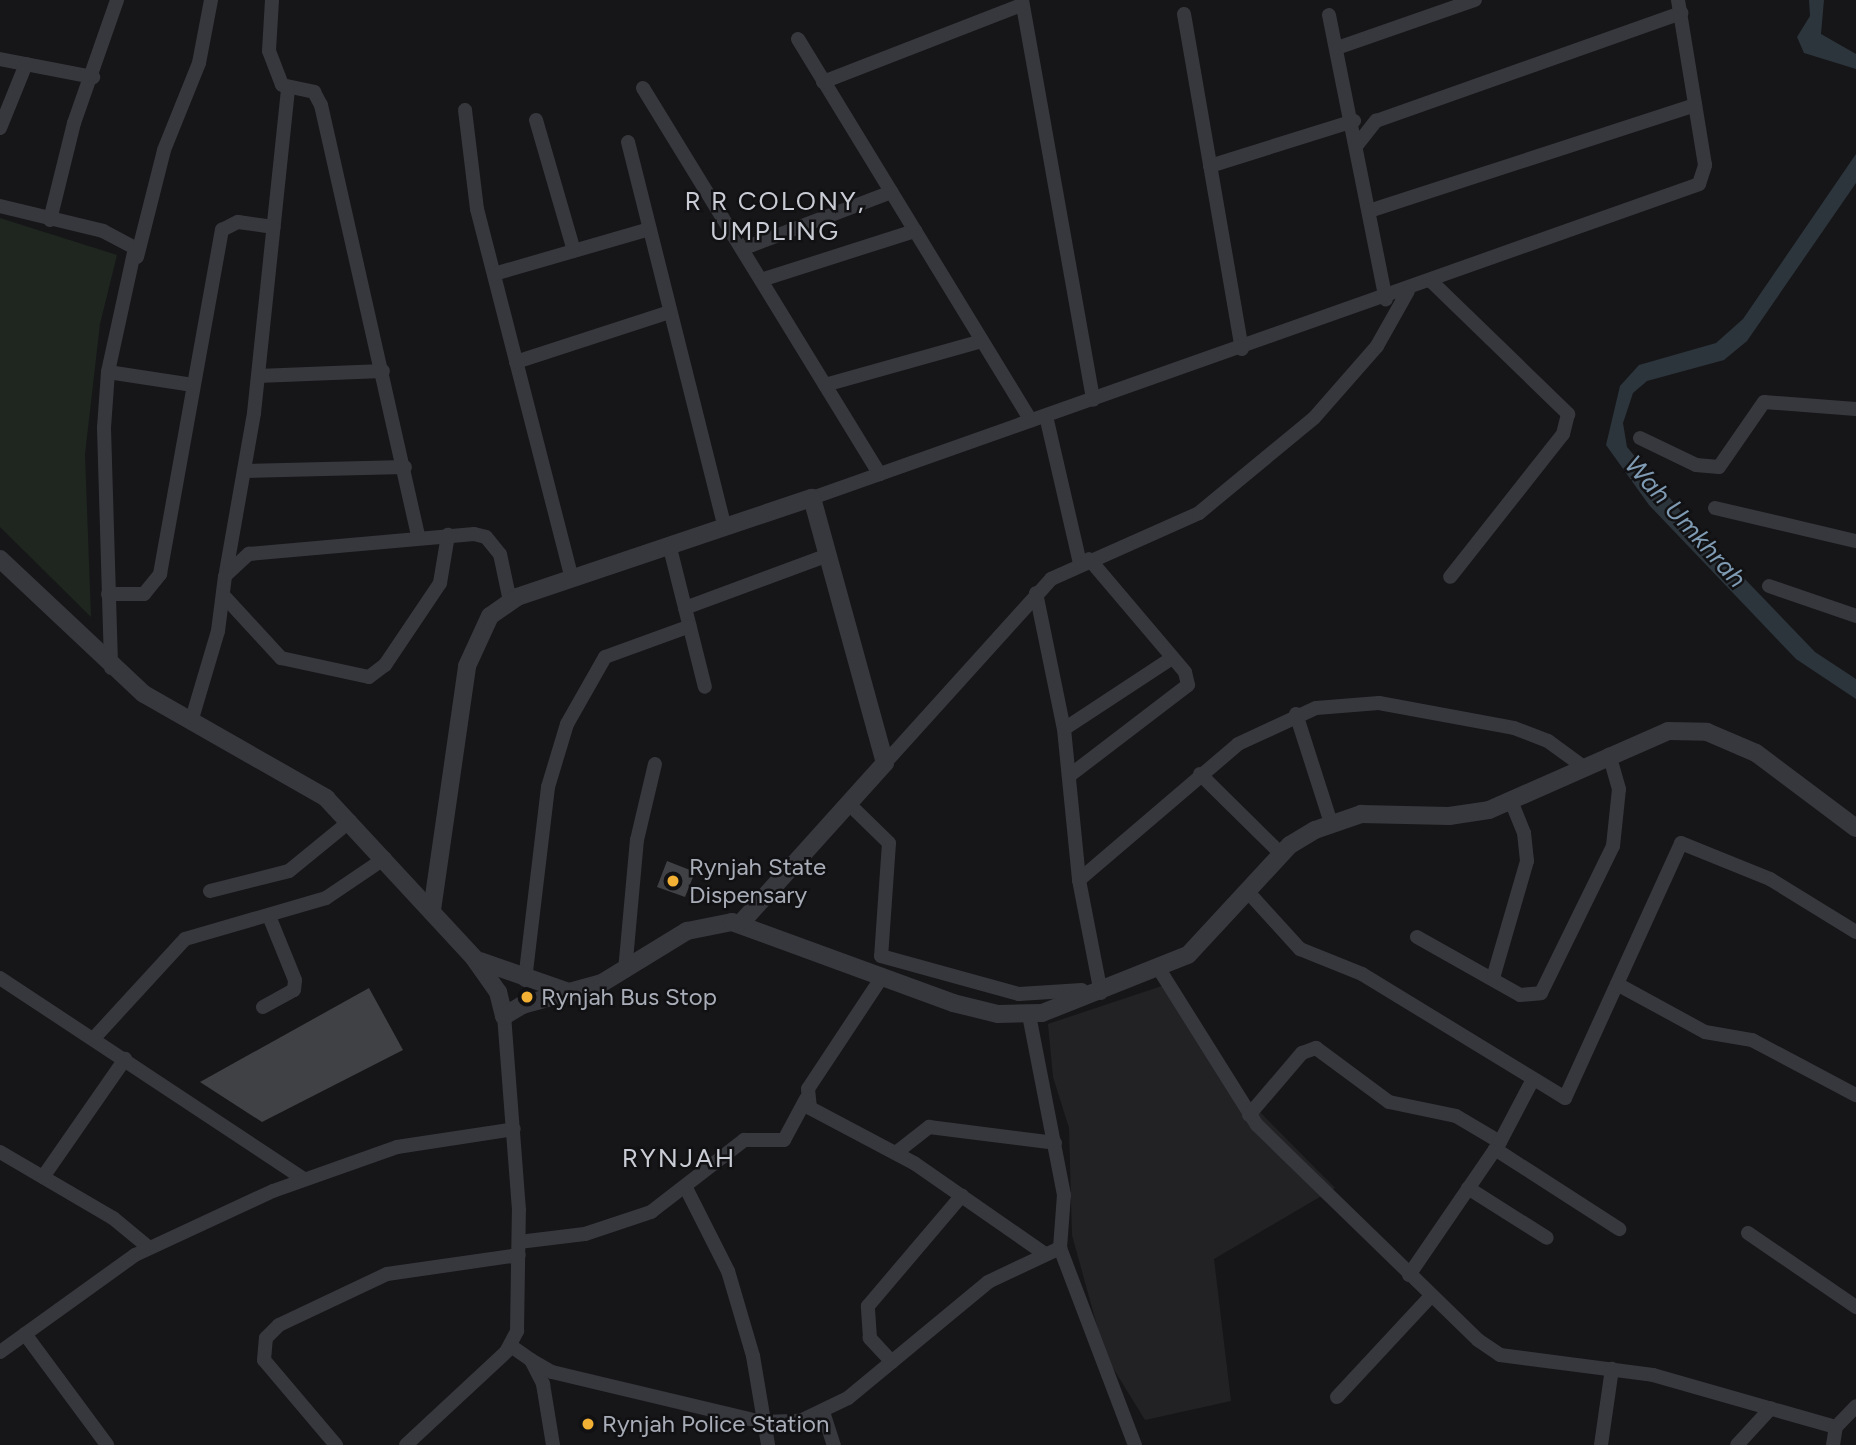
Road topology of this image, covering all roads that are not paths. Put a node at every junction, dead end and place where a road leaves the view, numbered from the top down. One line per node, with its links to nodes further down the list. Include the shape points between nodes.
1 (117, 0): 13 (street)
2 (211, 0): 35 (street, via 199,63 164,150)
3 (272, 0): 16 (street, via 269,51)
4 (1475, 0): 10 (street)
5 (1022, 3): 14 (street); 50 (street)
6 (1679, 7): 18 (street); 24 (street, via 1376,121)
7 (1184, 14): 25 (street)
8 (1329, 15): 10 (street)
9 (797, 40): 14 (street)
10 (1337, 48): 21 (street)
11 (0, 59): 12 (street)
12 (26, 64): 13 (street); 17 (street)
13 (93, 77): 29 (street, via 74,123)
14 (823, 82): 26 (street)
15 (643, 88): 33 (street)
16 (288, 91): 30 (street); 45 (street, via 314,92 321,105)
17 (6, 100): 22 (street)
18 (1695, 104): 28 (street); 38 (street, via 1705,165 1699,184)
19 (465, 110): 36 (street, via 471,184)
20 (536, 120): 34 (street)
21 (1354, 121): 24 (street); 25 (street)
22 (0, 128)
23 (628, 142): 31 (street)
24 (1357, 145): 28 (street)
25 (1210, 166): 43 (street)
26 (891, 192): 32 (street); 33 (street)
27 (0, 205): 29 (street)
28 (1369, 211): 40 (street)
29 (50, 220): 35 (street, via 124,237)
30 (275, 227): 47 (street); 48 (street, via 238,222 222,230)
31 (650, 229): 34 (street); 41 (street)
32 (915, 231): 37 (street); 42 (street)
33 (742, 249): 37 (street)
34 (574, 251): 36 (street)
35 (137, 258): 46 (street)
36 (494, 274): 44 (street)
37 (761, 280): 49 (street)
38 (1432, 282): 39 (street); 69 (street, via 1568,414 1563,434)
39 (1408, 291): 40 (street); 67 (street, via 1344,388 1225,495 1179,523)
40 (1386, 299): 43 (street)
41 (670, 312): 44 (street); 60 (street)
42 (982, 341): 49 (street); 53 (street)
43 (1242, 349): 50 (street)
44 (516, 362): 70 (street)
45 (383, 371): 47 (street); 55 (street)
46 (108, 372): 48 (street); 73 (street)
47 (258, 376): 56 (street)
48 (193, 384): 73 (street, via 160,574 144,594)
49 (825, 384): 57 (street)
50 (1093, 400): 52 (street)
51 (1856, 409): 54 (street, via 1764,402 1718,467 1696,465)
52 (1046, 416): 53 (street); 67 (street)
53 (1031, 421): 57 (street)
54 (1640, 438)
55 (405, 467): 56 (street); 62 (street)
56 (244, 471): 68 (street)
57 (880, 474): 58 (street)
58 (812, 498): 60 (street); 65 (street)
59 (1715, 508): 63 (street)
60 (724, 528): 64 (street)
61 (448, 535): 62 (street); 74 (street, via 440,583 386,665 369,677 281,658); 75 (street, via 474,534 494,544)
62 (418, 537): 68 (street, via 263,551 240,559)
63 (1856, 541)
64 (670, 548): 70 (street); 76 (street)
65 (828, 555): 76 (street); 86 (street)
66 (0, 559): 80 (street)
67 (1085, 561): 72 (street); 79 (street)
68 (225, 576): 74 (street)
69 (1450, 577)
70 (572, 579): 75 (street)
71 (1769, 586): 77 (street)
72 (1036, 593): 84 (street); 86 (street)
73 (107, 594): 80 (street)
74 (223, 595): 83 (street)
75 (510, 601): 101 (street, via 480,631 467,666)
76 (685, 608): 78 (street)
77 (1856, 616)
78 (690, 626): 81 (street); 112 (street, via 621,646 606,657 567,724 548,787)
79 (1172, 658): 84 (street); 90 (street, via 1188,678 1184,691)
80 (111, 668): 83 (street)
81 (705, 687)
82 (1296, 714): 88 (street, via 1346,703 1401,705 1532,733); 89 (street, via 1260,729); 94 (street)
83 (191, 722): 93 (street, via 301,781)
84 (1064, 729): 90 (street)
85 (1609, 754): 88 (street); 95 (street, via 1668,731 1707,732 1756,753); 111 (street, via 1619,789 1613,846 1545,987 1526,997)
86 (885, 763): 92 (street)
87 (655, 764): 108 (street, via 636,852)
88 (1585, 768): 91 (street)
89 (1200, 774): 96 (street); 98 (street)
90 (1069, 776): 98 (street)
91 (1511, 801): 94 (street, via 1464,815 1362,814); 111 (street, via 1524,833 1527,861)
92 (848, 803): 103 (street); 114 (street, via 889,843 879,949 888,962 1019,994 1056,996)
93 (350, 821): 97 (street); 99 (street, via 289,871)
94 (1331, 823): 96 (street)
95 (1856, 828)
96 (1281, 854): 100 (street)
97 (386, 858): 101 (street); 102 (street, via 326,898)
98 (1079, 880): 114 (street)
99 (210, 891)
100 (1249, 893): 107 (street, via 1212,935); 121 (street, via 1300,949 1362,974)
101 (432, 910): 106 (street)
102 (269, 916): 116 (street, via 295,980 294,990); 119 (street, via 185,939)
103 (741, 923): 108 (street, via 687,932); 109 (street)
104 (1856, 932): 113 (street, via 1770,879 1681,843)
105 (1417, 937): 111 (street)
106 (474, 958): 112 (street); 118 (street, via 498,992)
107 (1159, 969): 114 (street); 124 (street)
108 (625, 971): 115 (street)
109 (882, 977): 117 (street, via 979,1010); 123 (street)
110 (0, 978): 119 (street)
111 (1493, 978)
112 (525, 980): 115 (street)
113 (1617, 984): 121 (street, via 1571,1094 1557,1096); 122 (street, via 1705,1032 1752,1040)
114 (1100, 989): 117 (street)
115 (575, 993): 118 (street, via 522,1005)
116 (263, 1007)
117 (1029, 1015): 126 (street)
118 (505, 1016): 125 (street)
119 (95, 1037): 120 (street)
120 (125, 1059): 130 (street); 131 (street)
121 (1532, 1081): 127 (street)
122 (1856, 1095)
123 (806, 1099): 129 (street, via 817,1114); 133 (street, via 784,1140 744,1140)
124 (1249, 1115): 127 (street, via 1302,1053 1317,1048 1389,1102 1456,1116); 142 (street)
125 (514, 1129): 131 (street, via 397,1147); 140 (street)
126 (1055, 1143): 129 (street, via 929,1127); 139 (street, via 1064,1195)
127 (1497, 1145): 132 (street); 135 (street)
128 (0, 1152): 130 (street)
129 (897, 1152): 134 (street)
130 (43, 1177): 138 (street, via 113,1218)
131 (304, 1179): 138 (street)
132 (1468, 1188): 137 (street); 142 (street)
133 (687, 1190): 140 (street, via 603,1229); 155 (street, via 728,1271 753,1356)
134 (962, 1195): 141 (street); 149 (street, via 868,1306 870,1338)
135 (1619, 1229)
136 (1748, 1233): 144 (street)
137 (1547, 1238)
138 (148, 1247): 145 (street)
139 (1060, 1248): 141 (street); 157 (street)
140 (519, 1249): 146 (street); 159 (street, via 387,1274 279,1325 266,1338 264,1360)
141 (1045, 1254): 149 (street, via 988,1282)
142 (1409, 1275): 143 (street)
143 (1431, 1296): 150 (street, via 1500,1355); 151 (street)
144 (1856, 1307)
145 (24, 1334): 147 (street); 158 (street)
146 (511, 1346): 148 (street); 160 (street)
147 (0, 1352)
148 (531, 1360): 155 (street, via 552,1372); 161 (street, via 543,1384)
149 (892, 1362): 154 (street)
150 (1612, 1368): 153 (street); 164 (street)
151 (1337, 1397)
152 (1856, 1406): 156 (street)
153 (1771, 1408): 156 (street); 165 (street)
154 (824, 1415): 155 (street); 163 (street)
155 (762, 1422): 162 (street)
156 (1836, 1427): 166 (street)
157 (1135, 1439)
158 (107, 1445)
159 (336, 1445)
160 (406, 1445)
161 (553, 1445)
162 (768, 1445)
163 (834, 1445)
164 (1601, 1445)
165 (1738, 1445)
166 (1833, 1445)

